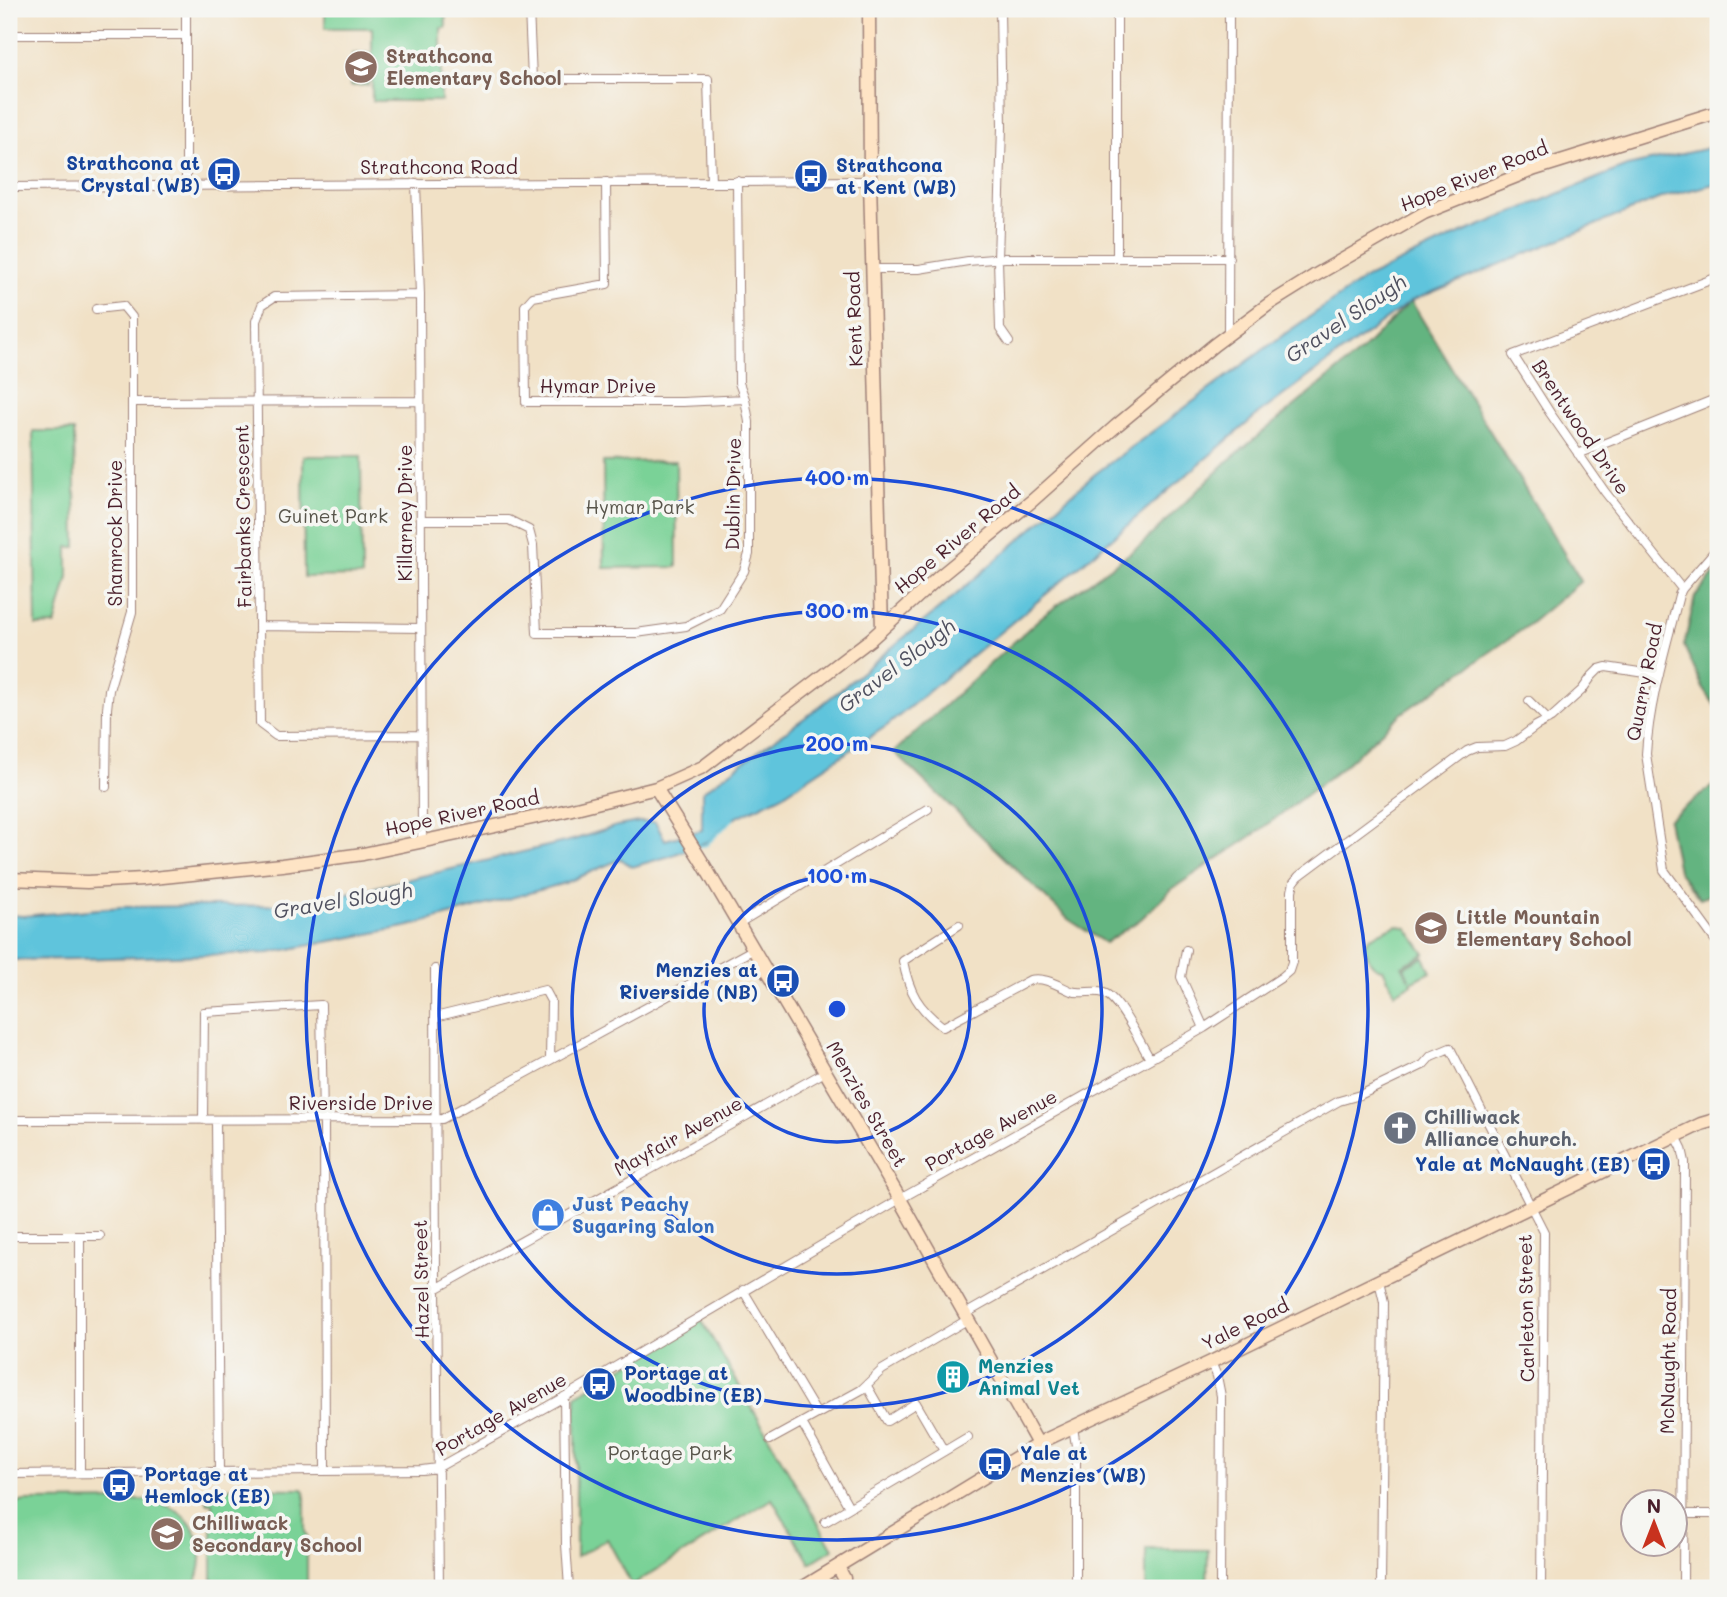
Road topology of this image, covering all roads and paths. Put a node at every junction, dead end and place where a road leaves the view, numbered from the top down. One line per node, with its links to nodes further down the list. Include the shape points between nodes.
1 (186, 9): 8 (street)
2 (529, 9): 13 (street, via 532,79 708,79)
3 (870, 9): 11 (street, Kent Road)
4 (1000, 9): 19 (street)
5 (1117, 9): 17 (street)
6 (1229, 9): 18 (street)
7 (9, 35): 8 (street)
8 (186, 35): 15 (street)
9 (1718, 113): 24 (street, Hope River Road, via 1535,169 1424,213 1269,304)
10 (737, 181): 11 (street, Strathcona Road); 13 (street, Strathcona Road); 27 (street, Dublin Drive, via 738,383)
11 (870, 181): 20 (street, Kent Road)
12 (606, 182): 13 (street, Strathcona Road); 14 (street, Strathcona Road); 27 (street, Hymar Drive, via 607,284 533,296 525,306 526,402)
13 (711, 182)
14 (416, 183): 15 (street, Strathcona Road); 22 (street, Killarney Drive)
15 (186, 185): 16 (street, Strathcona Road)
16 (9, 187)
17 (1117, 258): 18 (street); 19 (street)
18 (1229, 258): 24 (street)
19 (999, 259): 20 (street, via 919,269); 25 (street, via 1000,329)
20 (872, 269): 37 (street, Kent Road)
21 (1718, 277): 31 (street, Brentwood Drive, via 1513,355)
22 (420, 295): 28 (street, Killarney Drive); 30 (street, Fairbanks Crescent, via 274,297 262,305 256,321)
23 (96, 309): 29 (street, Shamrock Drive, via 123,306 132,317)
24 (1228, 335): 37 (street, Hope River Road)
25 (1009, 342)
26 (1718, 398): 31 (street)
27 (745, 399): 32 (street, Dublin Drive, via 749,554 744,571 720,609 686,626 636,633 537,633 533,545 528,530 509,520)
28 (420, 401): 30 (street); 32 (street, Killarney Drive)
29 (132, 402): 30 (street); 42 (street, Shamrock Drive, via 132,612 109,690)
30 (257, 402): 35 (street, Fairbanks Crescent)
31 (1578, 453): 34 (street, Brentwood Drive)
32 (421, 520): 36 (street, Killarney Drive)
33 (1718, 547): 34 (street, Quarry Road)
34 (1682, 589): 38 (street, Quarry Road)
35 (259, 626): 36 (street); 41 (street, Fairbanks Crescent, via 260,724 276,736)
36 (421, 628): 41 (street, Killarney Drive)
37 (882, 629): 43 (street, Hope River Road, via 703,768)
38 (1660, 675): 40 (street, Portage Avenue, via 1599,669); 49 (street, Quarry Road, via 1646,754 1664,870)
39 (1529, 701): 40 (street)
40 (1548, 720): 54 (street, Portage Avenue, via 1511,745 1467,751 1299,876 1292,891 1289,971)
41 (421, 735): 45 (street, Killarney Drive)
42 (106, 786)
43 (656, 788): 45 (street, Hope River Road); 47 (street, Menzies Street)
44 (929, 809): 47 (street)
45 (422, 842): 46 (street, Hope River Road, via 282,865 143,879)
46 (9, 879)
47 (738, 923): 50 (street, Menzies Street)
48 (959, 925): 55 (street, via 903,961 916,998 943,1027 1038,978 1076,993 1106,993)
49 (1718, 944)
50 (754, 949): 56 (street, Riverside Drive); 57 (street, Menzies Street)
51 (1186, 950): 54 (street, via 1181,977)
52 (435, 969): 53 (street, Hazel Street)
53 (435, 1017): 56 (street, via 545,990 551,1001); 58 (street, Hazel Street)
54 (1204, 1028): 55 (street, Portage Avenue)
55 (1150, 1059): 65 (street, Portage Avenue)
56 (550, 1060): 58 (street, Riverside Drive)
57 (825, 1072): 65 (street, Menzies Street); 71 (street, Mayfair Avenue)
58 (436, 1119): 63 (street, Riverside Drive); 71 (street, Hazel Street)
59 (1718, 1119): 64 (street, Yale Road)
60 (9, 1120): 61 (street, Riverside Drive)
61 (203, 1120): 62 (street, Riverside Drive); 63 (street, via 204,1012 321,1005)
62 (216, 1120): 63 (street, Riverside Drive); 86 (street)
63 (323, 1120): 85 (street)
64 (1676, 1136): 66 (street, Yale Road); 89 (street, McNaught Road, via 1685,1162)
65 (900, 1199): 72 (street, Portage Avenue); 73 (street, Menzies Street)
66 (1531, 1206): 70 (street, Yale Road); 73 (street, Carleton Street, via 1450,1048 1411,1071 1339,1101); 105 (street, Carleton Street, via 1544,1232)
67 (9, 1236): 68 (street)
68 (80, 1236): 69 (street); 87 (street)
69 (100, 1236)
70 (1379, 1281): 74 (street, Yale Road); 104 (street, via 1384,1302)
71 (436, 1289): 84 (street, Hazel Street)
72 (743, 1290): 76 (street, Portage Avenue); 77 (street)
73 (966, 1317): 75 (street, via 882,1370); 82 (street, Menzies Street)
74 (1211, 1362): 79 (street, Yale Road); 103 (street, via 1221,1396)
75 (867, 1385): 77 (street); 83 (street, via 887,1421 916,1403)
76 (564, 1396): 84 (street, Portage Avenue); 98 (street)
77 (817, 1414): 78 (street)
78 (802, 1423): 81 (street); 90 (street)
79 (1073, 1427): 82 (street, Yale Road); 102 (street)
80 (968, 1437): 83 (street)
81 (770, 1440)
82 (1038, 1444): 95 (street, Yale Road)
83 (944, 1451): 90 (street)
84 (438, 1468): 85 (street, Portage Avenue); 97 (street, Hazel Street)
85 (325, 1471): 86 (street, Portage Avenue)
86 (219, 1472): 87 (street, Portage Avenue)
87 (80, 1473): 88 (street, Portage Avenue)
88 (9, 1474)
89 (1682, 1488)
90 (849, 1507): 93 (street)
91 (1688, 1514): 92 (street)
92 (1718, 1514)
93 (824, 1522)
94 (1683, 1558): 106 (street, McNaught Road)
95 (838, 1567): 96 (street, Yale Road); 101 (street)
96 (818, 1579): 99 (street, Yale Road); 100 (street)
97 (439, 1588)
98 (569, 1588)
99 (802, 1588)
100 (835, 1588)
101 (844, 1588)
102 (1076, 1588)
103 (1220, 1588)
104 (1381, 1588)
105 (1541, 1588)
106 (1683, 1588)

